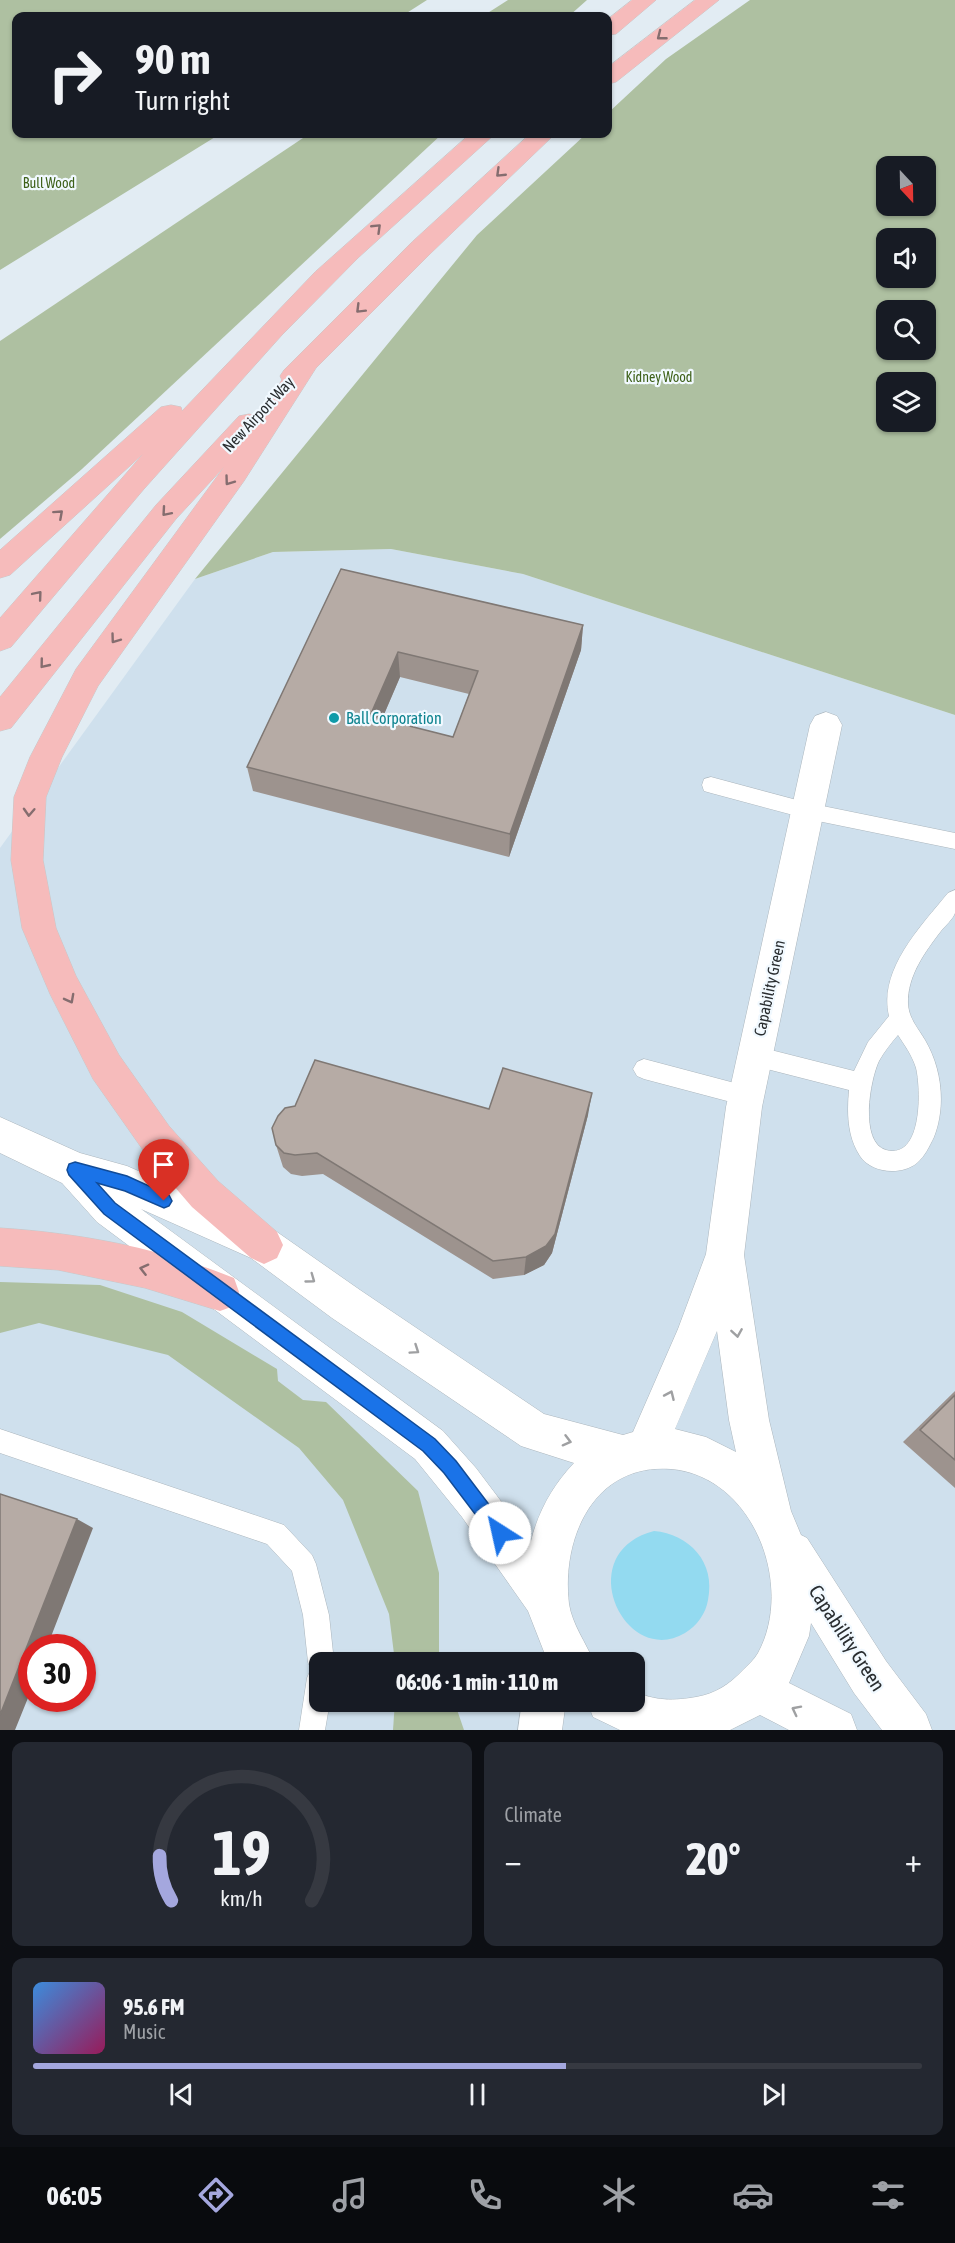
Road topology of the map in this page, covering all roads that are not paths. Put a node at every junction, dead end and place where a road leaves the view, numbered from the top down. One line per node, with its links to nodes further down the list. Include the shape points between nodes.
1 (645, 0): 3 (highway)
2 (708, 0): 4 (highway, one-way to 4)
3 (612, 26)
4 (612, 74)
5 (478, 138): 7 (highway, one-way to 5, via 399,207)
6 (539, 138): 8 (highway, New Airport Way, one-way to 8)
7 (275, 327): 9 (highway, one-way to 7, via 167,417); 10 (highway, one-way to 7, via 120,498)
8 (306, 362): 11 (highway, New Airport Way, one-way to 11, via 166,512); 24 (highway, one-way to 24, via 234,474 87,678 45,758 30,797 27,860 39,928 62,983 106,1067 156,1138 205,1194)
9 (0, 567)
10 (0, 639)
11 (0, 719)
12 (826, 724): 14 (street, Capability Green)
13 (711, 785): 14 (lane)
14 (808, 810): 15 (lane); 18 (street, Capability Green)
15 (955, 841)
16 (955, 899): 17 (lane, via 923,938 901,981 897,998)
17 (900, 1020): 20 (lane, via 880,1038 868,1058); 20 (lane, via 921,1054 930,1083 927,1121 919,1144 907,1158 886,1162 868,1151 857,1108)
18 (755, 1056): 20 (lane); 21 (street, Capability Green)
19 (644, 1070): 21 (lane)
20 (861, 1083)
21 (746, 1096): 26 (street, Capability Green)
22 (0, 1134): 23 (street)
23 (75, 1170): 24 (street, via 127,1184); 27 (street, via 110,1209)
24 (264, 1245): 29 (street, one-way to 29, via 535,1432)
25 (0, 1247): 27 (highway, one-way to 25, via 145,1269 58,1251)
26 (725, 1254): 29 (street, one-way to 26, via 696,1334); 30 (street, one-way to 30, via 749,1420)
27 (220, 1292): 31 (street, via 429,1445 488,1516)
28 (0, 1441): 32 (lane, via 275,1534 303,1564 316,1615)
29 (634, 1452): 30 (street, via 673,1448 699,1454 727,1468 752,1488); 31 (street, via 586,1478 560,1512 547,1556)
30 (779, 1529): 33 (street, via 794,1583 792,1623 779,1660); 40 (street, Capability Green, via 870,1677)
31 (556, 1640)
32 (320, 1652)
33 (735, 1711): 36 (street, via 688,1722 647,1719); 39 (street, one-way to 33)
34 (315, 1712): 37 (lane)
35 (542, 1712): 38 (street)
36 (632, 1712)
37 (312, 1730)
38 (540, 1730)
39 (835, 1730)
40 (910, 1730)

